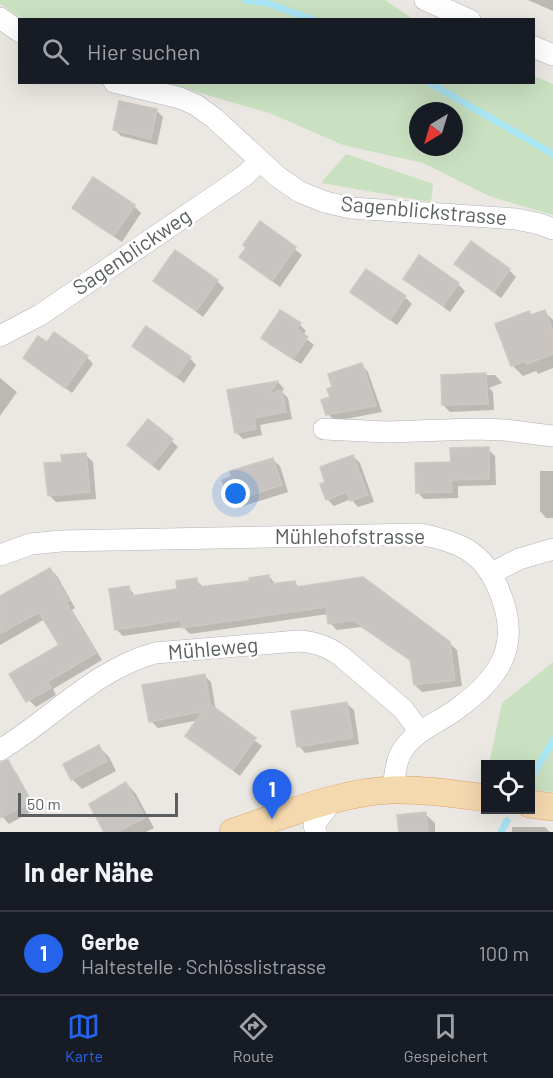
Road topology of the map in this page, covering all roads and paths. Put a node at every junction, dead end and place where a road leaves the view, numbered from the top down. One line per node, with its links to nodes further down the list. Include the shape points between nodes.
1 (425, 0): 3 (street)
2 (0, 18): 4 (street)
3 (466, 18)
4 (18, 31)
5 (535, 47): 6 (street)
6 (553, 55)
7 (122, 84): 8 (street, Sagenblickstrasse, via 196,105)
8 (260, 161): 9 (street, Sagenblickstrasse, via 300,192 325,202 351,208 508,219); 10 (street, Sagenblickweg, via 244,176 40,315)
9 (553, 229)
10 (0, 336)
11 (324, 429): 12 (street, via 505,430)
12 (553, 436)
13 (553, 549): 15 (street, via 519,559)
14 (0, 555): 15 (street, Mühlehofstrasse, via 31,544 61,541 420,534 469,549)
15 (492, 573): 16 (street, Mühlehofstrasse, via 506,604 509,643 505,655 499,668 458,709)
16 (420, 732): 17 (street, Mühleweg, via 403,709 341,656 316,642 298,641 155,653 134,659 82,690); 18 (street, Mühlehofstrasse, via 399,756)
17 (0, 750)
18 (393, 790): 19 (main road); 20 (main road)
19 (481, 797)
20 (332, 801): 23 (main road); 24 (street, via 314,825)
21 (535, 805): 22 (main road)
22 (553, 807)
23 (233, 832)
24 (316, 832)

